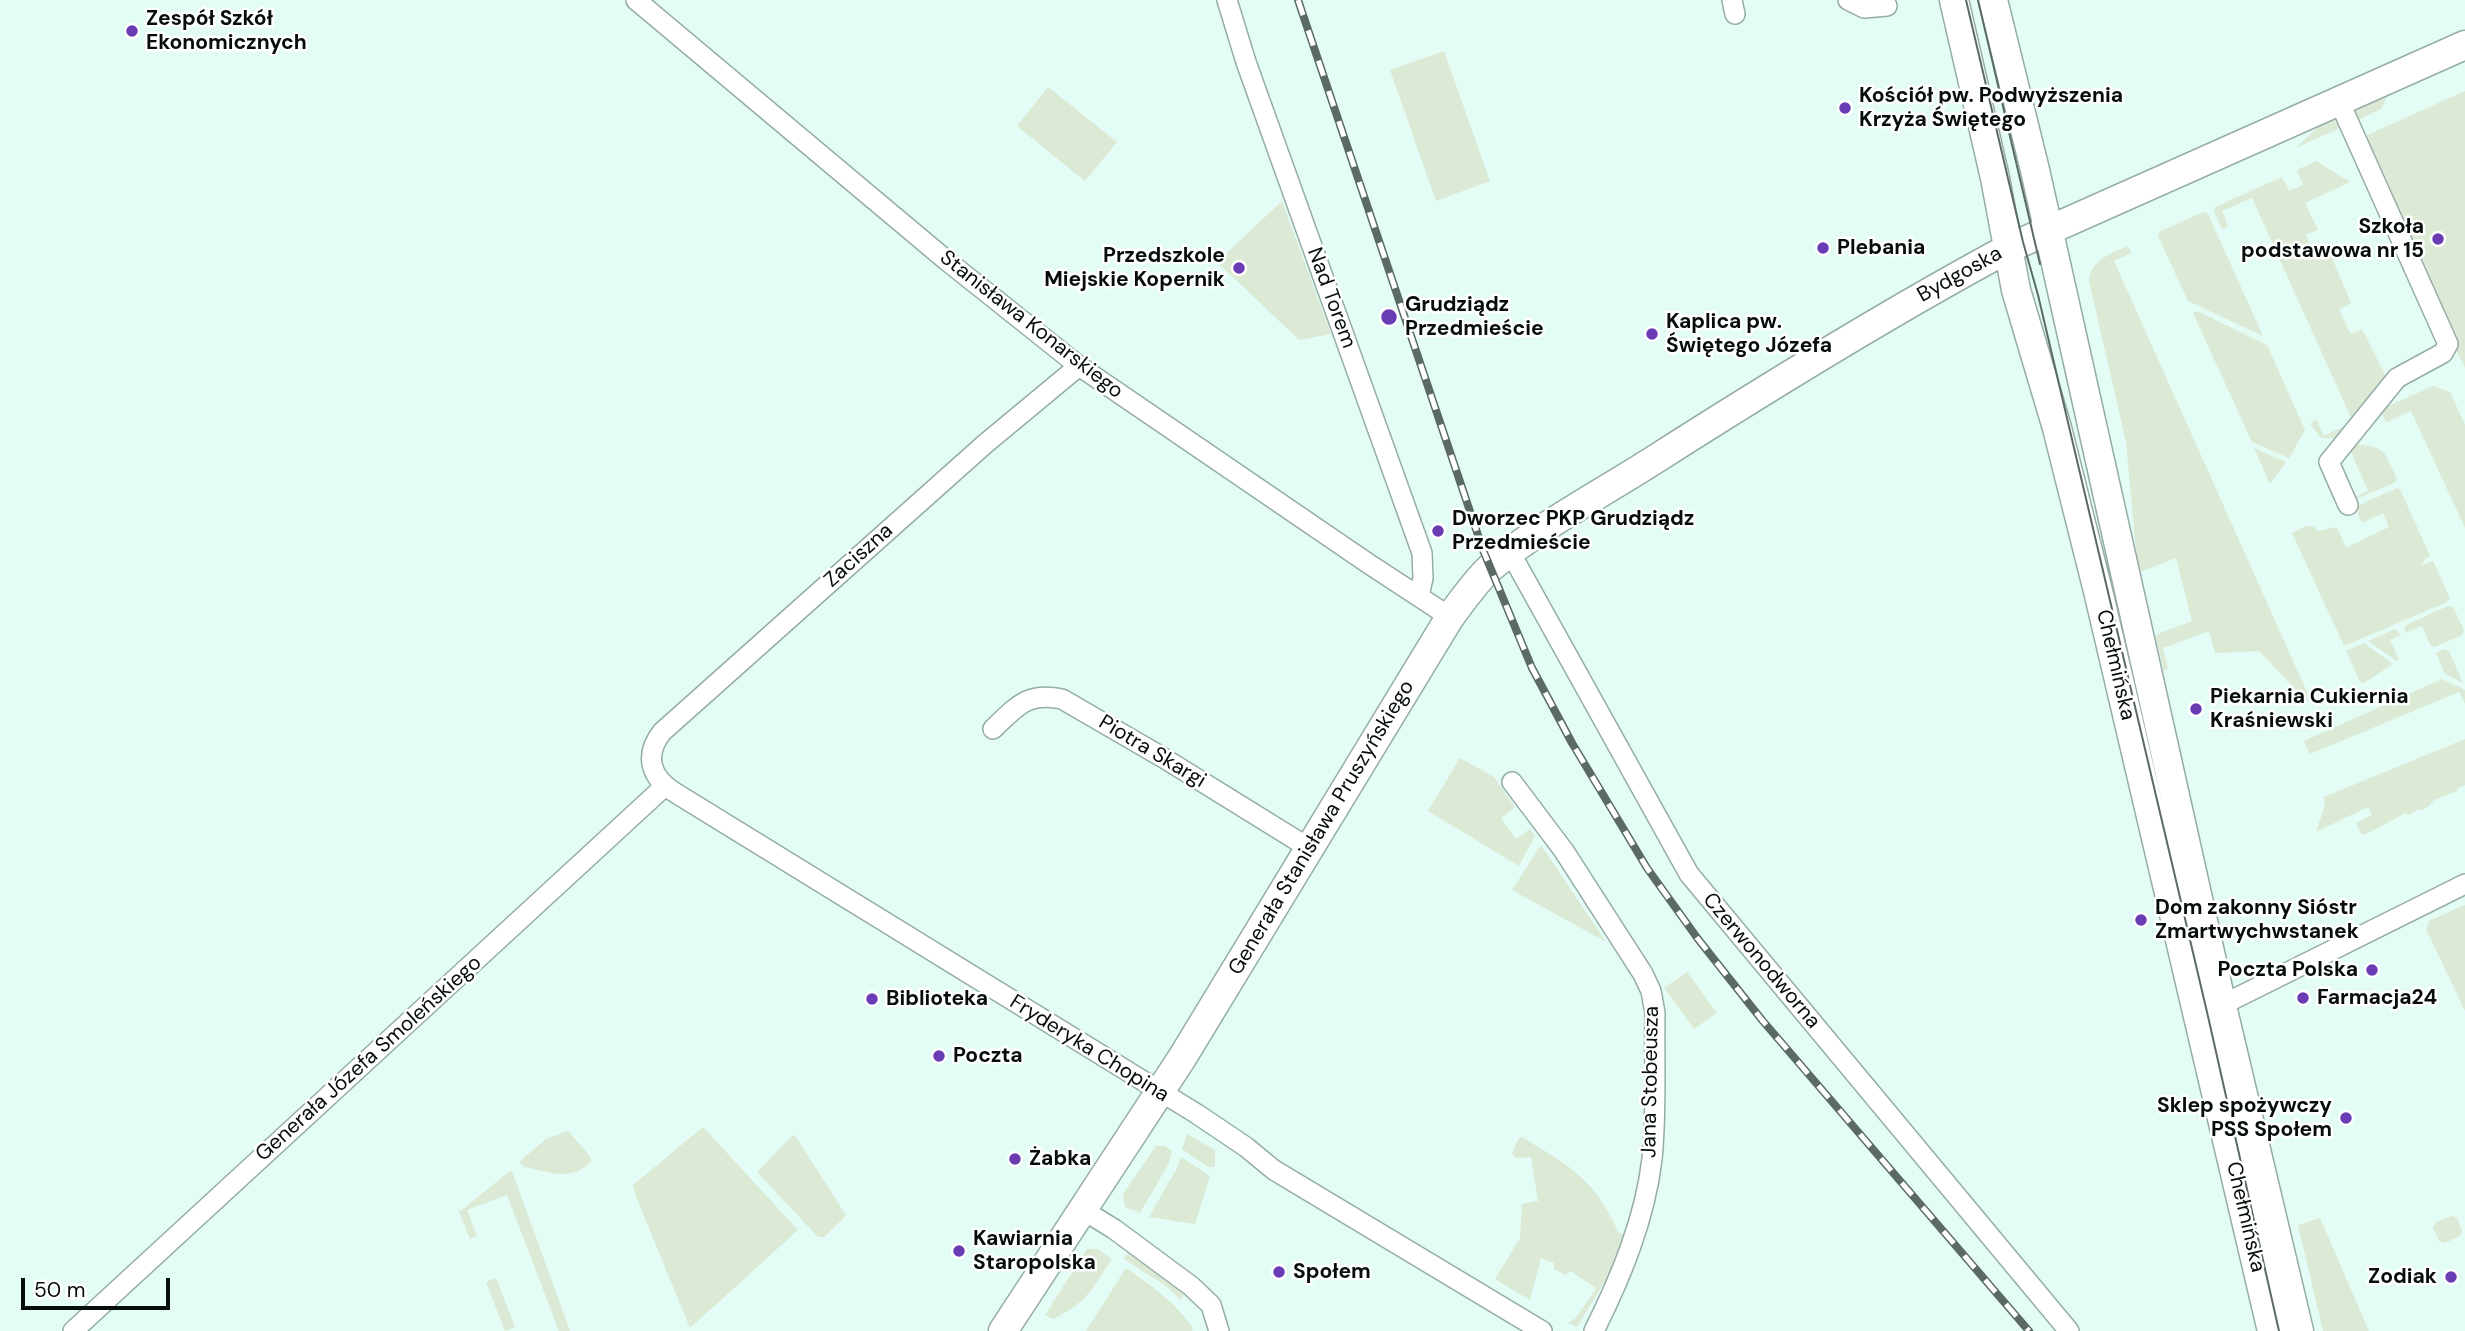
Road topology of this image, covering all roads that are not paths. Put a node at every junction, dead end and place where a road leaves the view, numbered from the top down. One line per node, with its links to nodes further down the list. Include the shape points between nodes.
1 (636, 0): 11 (street, Stanisława Konarskiego)
2 (1227, 0): 14 (street, Nad Torem, via 1422,553)
3 (1848, 0): 6 (street, via 1864,8)
4 (1954, 0): 10 (main road, Chełmińska)
5 (1993, 0): 9 (main road, Chełmińska)
6 (1887, 6)
7 (2465, 45): 8 (main road, Bydgoska)
8 (2339, 102): 9 (main road, Bydgoska); 12 (street, via 2448,344 2443,353 2397,378 2329,462)
9 (2048, 231): 10 (main road, Bydgoska); 21 (main road, Chełmińska)
10 (2009, 248): 13 (main road, Bydgoska, via 1809,363); 21 (main road, Chełmińska, via 2019,300)
11 (1079, 366): 14 (street, Stanisława Konarskiego); 18 (street, Zaciszna, via 662,732 651,755)
12 (2348, 505)
13 (1500, 560): 15 (main road, Generała Stanisława Pruszyńskiego); 29 (street, Czerwonodworna, via 1689,874)
14 (1419, 596): 15 (street, Stanisława Konarskiego)
15 (1450, 617): 19 (main road, Generała Stanisława Pruszyńskiego)
16 (993, 729): 19 (street, Piotra Skargi, via 1030,699 1062,699)
17 (1512, 782): 28 (street, Jana Stobeusza, via 1564,851 1643,974 1655,1013 1652,1158 1644,1204 1612,1295)
18 (665, 786): 22 (street, Fryderyka Chopina); 24 (street, Generała Józefa Smoleńskiego)
19 (1309, 848): 22 (main road, Generała Stanisława Pruszyńskiego)
20 (2465, 884): 21 (street)
21 (2211, 1010): 30 (main road, Chełmińska); 31 (main road, Chełmińska)
22 (1160, 1091): 23 (main road, Generała Stanisława Pruszyńskiego); 27 (street, Fryderyka Chopina, via 1275,1170)
23 (1083, 1210): 25 (main road, Generała Stanisława Pruszyńskiego); 26 (street, via 1191,1286 1210,1306)
24 (78, 1326)
25 (1003, 1331)
26 (1219, 1331)
27 (1542, 1331)
28 (1594, 1331)
29 (2069, 1331)
30 (2272, 1331)
31 (2299, 1331)

